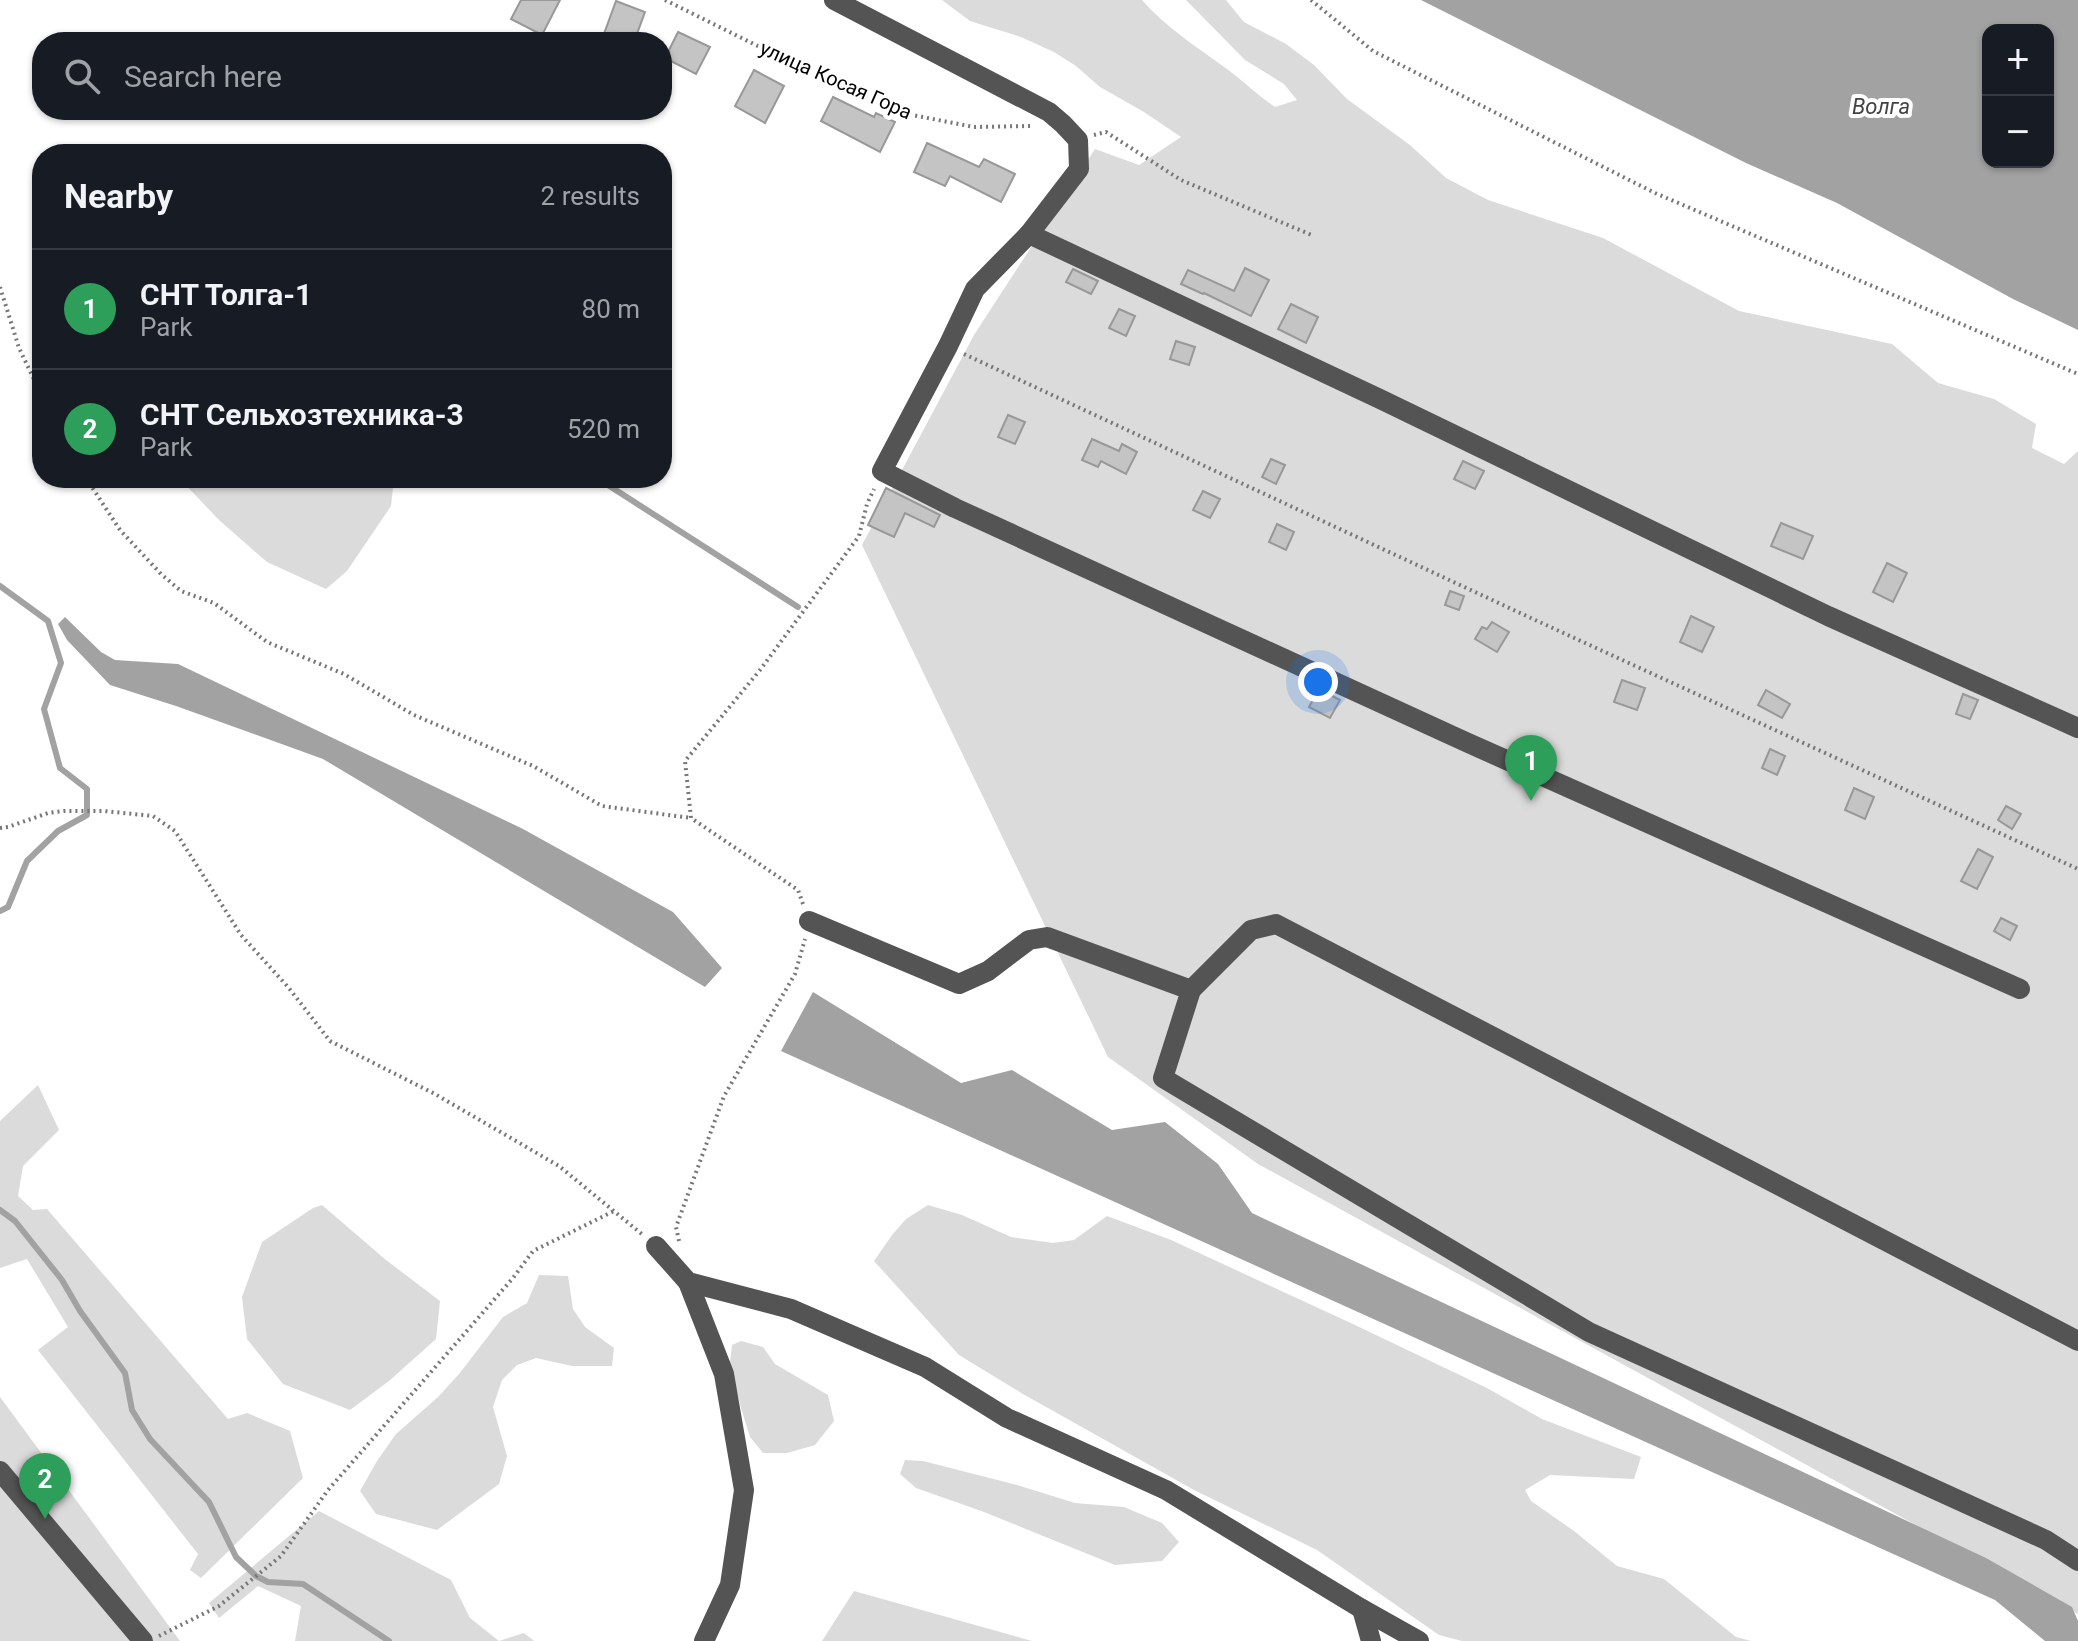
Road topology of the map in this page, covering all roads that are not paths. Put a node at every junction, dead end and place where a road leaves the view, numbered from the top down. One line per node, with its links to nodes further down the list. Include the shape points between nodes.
1 (834, 0): 2 (street, via 1049,112 1078,140 1079,169)
2 (1029, 234): 3 (street, via 1828,616); 5 (street, via 975,289 882,471 1437,729)
3 (2078, 728)
4 (809, 921): 6 (street, via 959,984 988,971 1029,940 1047,937)
5 (2020, 989)
6 (1191, 990): 9 (street, via 1251,930 1276,924); 11 (street, via 1163,1078 1589,1332 2046,1540)
7 (656, 1246): 8 (street)
8 (688, 1282): 12 (street, via 791,1309 925,1367 1007,1418 1166,1490); 14 (street, via 724,1374 744,1490 730,1585)
9 (2078, 1341)
10 (0, 1471): 13 (street)
11 (2078, 1561)
12 (1362, 1609): 15 (street); 16 (street)
13 (143, 1641)
14 (704, 1641)
15 (1371, 1641)
16 (1419, 1641)

